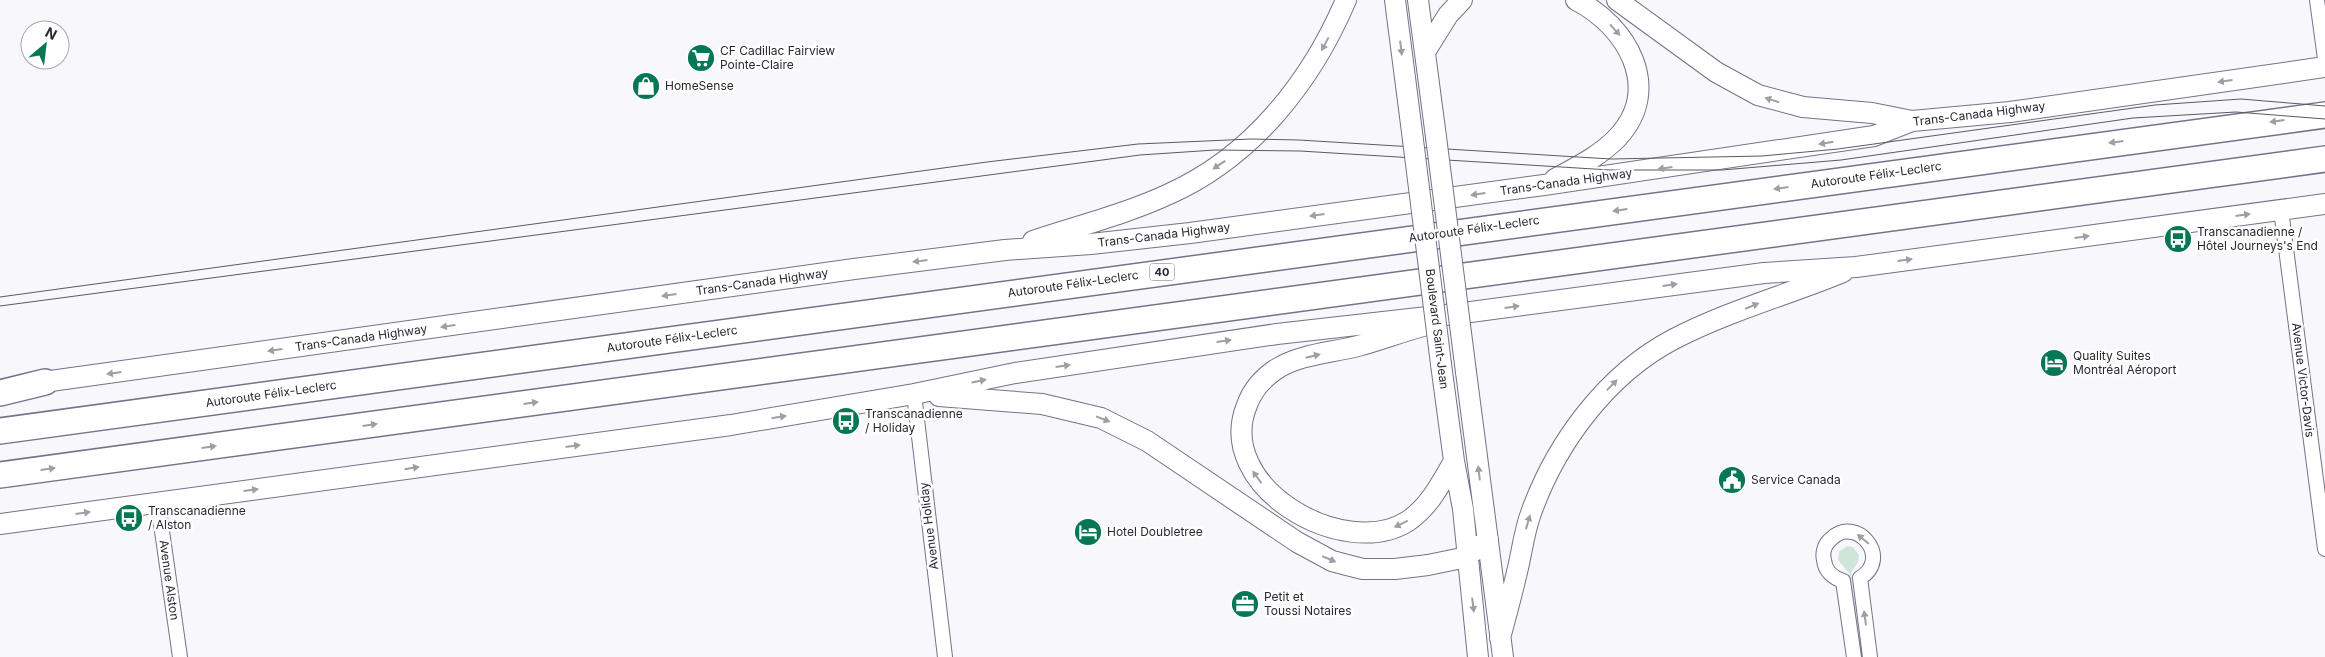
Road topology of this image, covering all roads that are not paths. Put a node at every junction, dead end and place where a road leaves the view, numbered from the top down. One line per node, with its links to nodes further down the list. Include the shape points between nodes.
1 (1346, 0): 17 (main road, one-way to 17, via 1326,43 1304,78 1262,129 1226,161 1168,194)
2 (1395, 0): 25 (main road, Boulevard Saint-Jean, one-way to 25, bridge)
3 (1418, 0): 8 (main road, Boulevard Saint-Jean)
4 (1462, 0): 8 (main road, via 1448,15)
5 (1576, 0): 14 (main road, one-way to 14, via 1605,20 1626,43 1637,70 1637,99 1628,124 1610,145 1591,160)
6 (1616, 0): 12 (main road, one-way to 6, via 1872,113 1803,108 1758,95 1716,72)
7 (2317, 0): 9 (street)
8 (1425, 52): 29 (main road, Boulevard Saint-Jean, one-way to 8, bridge)
9 (2325, 59)
10 (2325, 67): 12 (main road, Trans-Canada Highway, one-way to 12, via 2010,112)
11 (2325, 114): 24 (highway, Autoroute Félix-Leclerc / 40, one-way to 24)
12 (1912, 121): 14 (main road, Trans-Canada Highway, one-way to 14, via 1874,136)
13 (2325, 159): 26 (highway, one-way to 13)
14 (1544, 185): 17 (main road, Trans-Canada Highway, one-way to 17, via 1091,244)
15 (2325, 204): 16 (main road)
16 (2281, 210): 18 (main road, one-way to 16); 30 (street, Avenue Victor-Davis)
17 (1005, 250): 20 (main road, Trans-Canada Highway, one-way to 20)
18 (1856, 267): 19 (main road, one-way to 18, via 1718,278); 32 (main road, one-way to 18, via 1525,531 1536,498 1562,448 1607,390 1633,366 1675,338)
19 (1463, 314): 23 (main road, one-way to 19, via 1015,373 1188,346 1355,324); 25 (main road, one-way to 19, via 1429,502 1408,521 1381,531 1350,530 1306,517 1275,497 1258,480 1247,462 1241,432 1244,412 1254,391 1266,377 1284,365)
20 (45, 382): 21 (main road, Trans-Canada Highway); 22 (highway)
21 (0, 387)
22 (0, 392)
23 (914, 394): 27 (main road, one-way to 23, via 731,425); 31 (main road, one-way to 31, via 1022,401 1101,418 1147,441 1297,542 1347,565 1363,569 1395,569); 34 (street, Avenue Holiday)
24 (0, 431)
25 (1454, 461): 31 (main road, Boulevard Saint-Jean, via 1461,493)
26 (0, 475)
27 (158, 503): 28 (main road, one-way to 27); 33 (street, Avenue Alston)
28 (0, 524)
29 (1488, 539): 31 (main road); 32 (main road, Boulevard Saint-Jean)
30 (2325, 549)
31 (1467, 557): 35 (main road, Boulevard Saint-Jean, one-way to 35)
32 (1502, 647)
33 (180, 657)
34 (945, 657)
35 (1478, 657)
36 (1854, 657): 37 (street, one-way to 36, via 1860,578 1871,566 1872,551 1861,535 1845,532 1831,538 1823,555 1828,572 1844,581)
37 (1870, 657)

